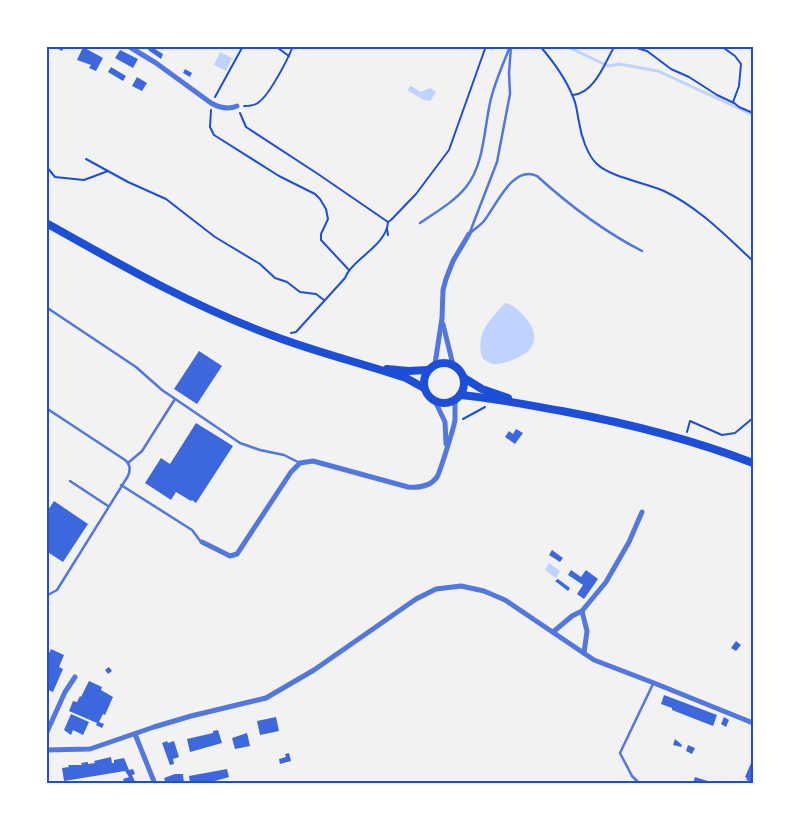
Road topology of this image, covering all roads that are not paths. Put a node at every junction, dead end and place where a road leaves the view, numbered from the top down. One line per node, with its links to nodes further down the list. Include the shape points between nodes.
1 (128, 46): 3 (street, via 219,107)
2 (510, 48): 5 (lane, via 498,75 475,170 467,186); 6 (lane, via 510,94 497,162)
3 (237, 106)
4 (46, 223): 12 (main road, via 226,317)
5 (420, 223)
6 (469, 234): 7 (lane, via 484,221 513,181 524,174 531,174 584,216); 9 (street, via 446,279)
7 (642, 251)
8 (46, 307): 17 (lane, via 136,367)
9 (442, 318): 10 (street); 11 (street)
10 (435, 364): 11 (main road); 13 (main road)
11 (453, 365): 14 (main road)
12 (370, 367): 13 (main road); 15 (main road, via 406,378)
13 (428, 370): 15 (main road)
14 (464, 378): 16 (main road); 19 (main road, via 482,389)
15 (424, 388): 18 (main road)
16 (458, 398): 18 (main road); 19 (main road); 21 (street)
17 (175, 399): 22 (lane, via 142,451); 23 (lane, via 240,443 284,455)
18 (435, 402): 21 (street, via 444,422)
19 (527, 404): 24 (main road, via 617,423)
20 (46, 408): 22 (lane)
21 (446, 448): 23 (street, via 437,477 419,488 313,461)
22 (128, 463): 26 (lane, via 129,473)
23 (300, 463): 29 (street, via 237,554 230,556)
24 (753, 463)
25 (70, 481): 27 (lane)
26 (121, 485): 27 (lane); 29 (lane, via 192,530)
27 (108, 506): 30 (lane, via 57,590)
28 (642, 512): 31 (street, via 606,582)
29 (202, 542)
30 (46, 596)
31 (582, 611): 32 (street); 33 (street, via 587,631)
32 (553, 632): 33 (street); 38 (street, via 505,600 484,591 461,586 436,590 416,599 314,670 266,698 191,716)
33 (584, 654): 35 (street)
34 (75, 677): 37 (street)
35 (654, 683): 36 (street); 41 (lane, via 620,753)
36 (753, 723)
37 (46, 734)
38 (135, 734): 39 (street, via 90,749); 40 (street)
39 (46, 750)
40 (155, 784)
41 (640, 784)

